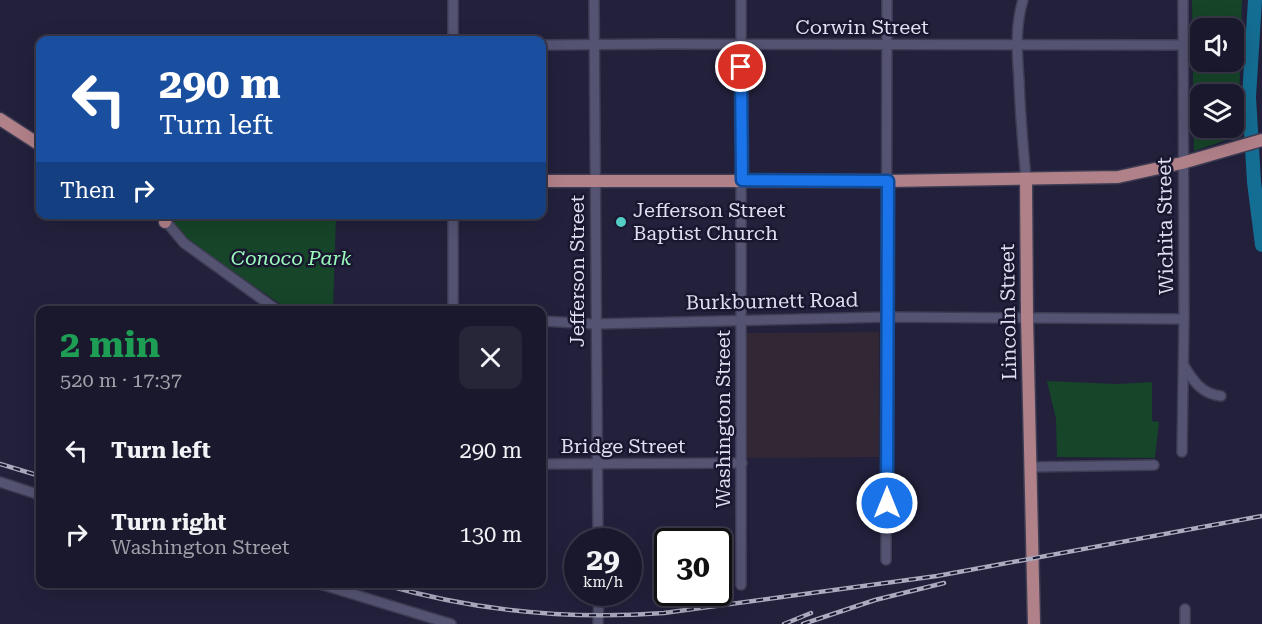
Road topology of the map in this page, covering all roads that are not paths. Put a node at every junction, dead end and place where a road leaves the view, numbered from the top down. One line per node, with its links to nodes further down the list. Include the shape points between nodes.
1 (453, 0): 7 (street)
2 (594, 0): 9 (street, Jefferson Street)
3 (741, 0): 10 (street, Washington Street)
4 (887, 0): 11 (street)
5 (1023, 0): 12 (street, Lincoln Street)
6 (1183, 0): 13 (street, Wichita Street)
7 (453, 36)
8 (546, 45): 9 (street, Corwin Street)
9 (594, 45): 10 (street, Corwin Street); 21 (street, Jefferson Street)
10 (741, 45): 11 (street, Corwin Street); 19 (street, Washington Street)
11 (888, 45): 12 (street, Corwin Street); 22 (street)
12 (1017, 45): 13 (street, Corwin Street); 18 (street, Lincoln Street)
13 (1182, 45): 17 (street, Wichita Street)
14 (0, 119): 16 (main road)
15 (1262, 140): 17 (main road)
16 (36, 142)
17 (1182, 163): 18 (main road, via 1118,177); 29 (street, Wichita Street)
18 (1026, 179): 22 (main road); 28 (main road, Lincoln Street)
19 (742, 180): 21 (main road); 22 (main road); 31 (street, Washington Street)
20 (546, 181): 21 (main road)
21 (595, 181): 32 (street, Jefferson Street)
22 (888, 181): 27 (street)
23 (166, 219): 25 (street, via 184,243)
24 (453, 219): 26 (street)
25 (271, 306)
26 (453, 306)
27 (886, 317): 28 (street, Burkburnett Road); 31 (street, Burkburnett Road); 44 (street)
28 (1027, 317): 29 (street, Burkburnett Road); 40 (main road, Lincoln Street)
29 (1184, 319): 33 (street, Wichita Street)
30 (546, 321): 32 (street, Burkburnett Road)
31 (741, 322): 32 (street, Burkburnett Road); 36 (street, Washington Street)
32 (595, 324): 38 (street, Jefferson Street)
33 (1184, 366): 34 (street, via 1201,389); 35 (street, Wichita Street)
34 (1221, 396)
35 (1182, 452)
36 (741, 463): 38 (street, Bridge Street); 45 (street, Washington Street)
37 (546, 464): 38 (street, Bridge Street)
38 (597, 464): 43 (street, Jefferson Street)
39 (1154, 465): 40 (street)
40 (1030, 467): 51 (main road, Lincoln Street)
41 (0, 482): 42 (street)
42 (36, 494)
43 (598, 528)
44 (886, 560)
45 (741, 585)
46 (333, 588): 49 (street)
47 (599, 606): 50 (street)
48 (1185, 609): 52 (street)
49 (451, 624)
50 (598, 624)
51 (1034, 624)
52 (1185, 624)

